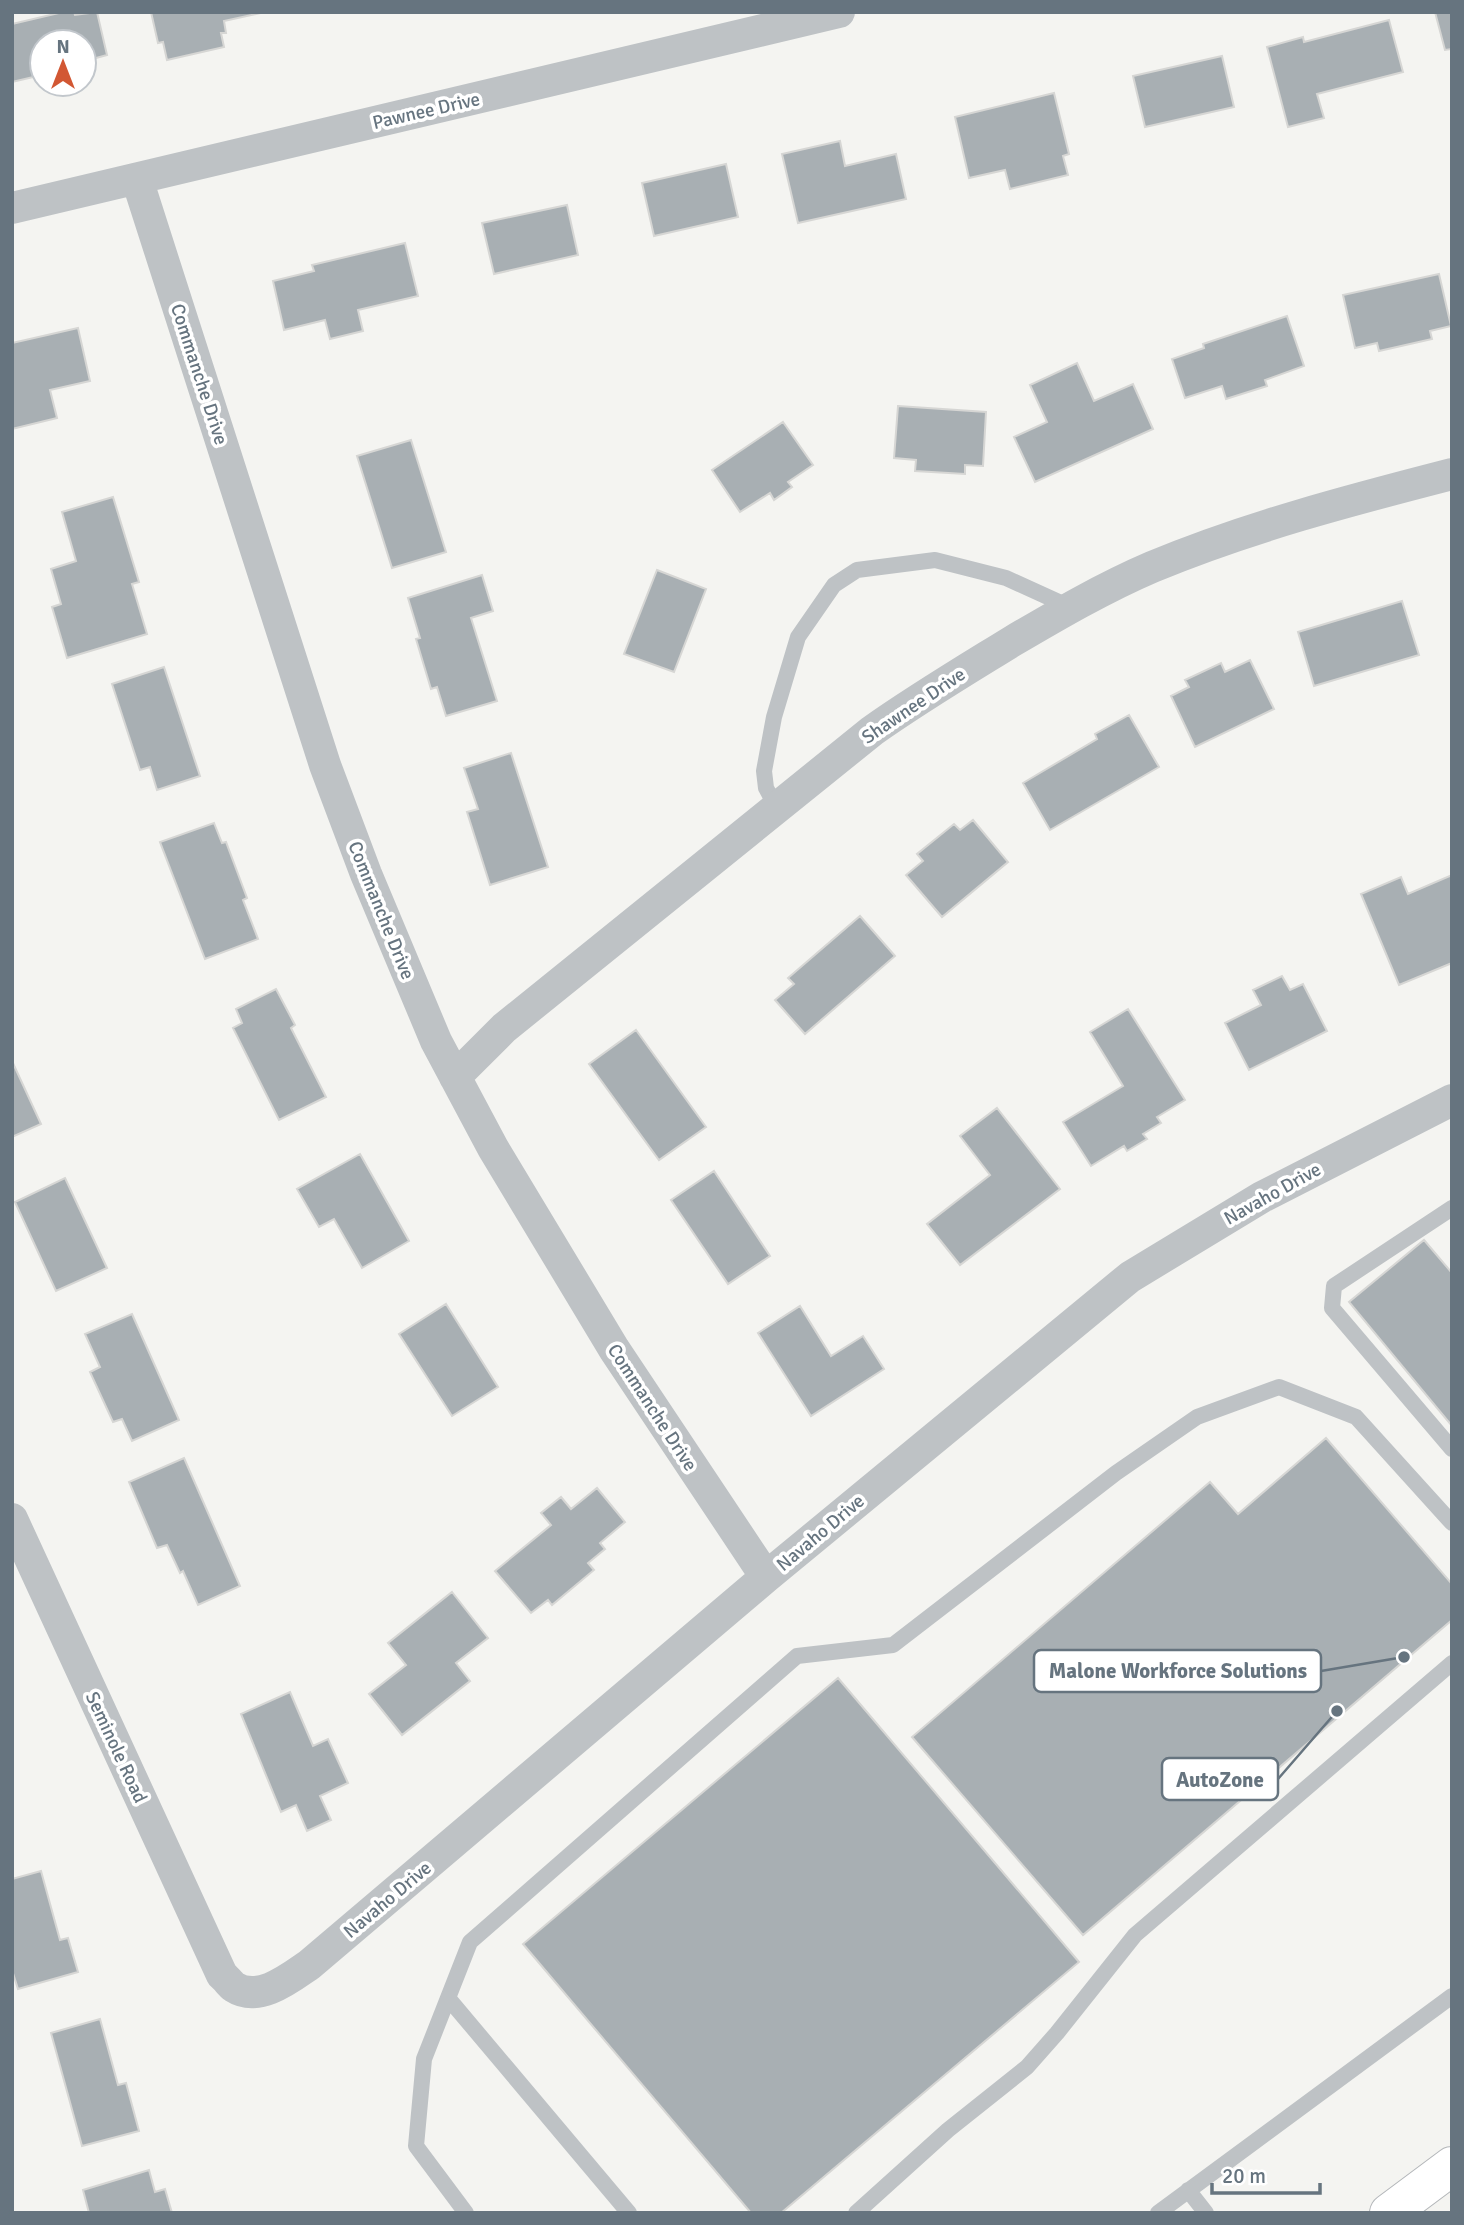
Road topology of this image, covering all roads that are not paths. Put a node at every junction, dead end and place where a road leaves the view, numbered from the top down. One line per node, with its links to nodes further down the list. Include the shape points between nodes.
1 (839, 12): 2 (street, Pawnee Drive)
2 (137, 179): 3 (street, Pawnee Drive); 7 (street, Commanche Drive, via 325,765 366,874)
3 (12, 208)
4 (1452, 474): 5 (street, Shawnee Drive, via 1212,544)
5 (1072, 608): 6 (street, Shawnee Drive, via 927,693); 6 (lane, via 1006,578 935,560 857,570 834,585 798,637 774,717 764,771 766,788)
6 (777, 808): 7 (street, Shawnee Drive, via 505,1028)
7 (455, 1076): 13 (street, Commanche Drive, via 614,1349)
8 (1452, 1100): 13 (street, Navaho Drive, via 1262,1197 1130,1277)
9 (1452, 1208): 10 (lane, via 1334,1286 1332,1308)
10 (1452, 1449)
11 (12, 1519): 15 (street, Seminole Road)
12 (1452, 1523): 17 (lane, via 1356,1417 1279,1387 1197,1417 893,1645 797,1656 470,1942)
13 (766, 1577): 15 (street, Navaho Drive, via 309,1965 275,1987 254,1991 236,1988)
14 (1452, 1663): 22 (lane, via 1135,1935 1027,2067)
15 (222, 1975)
16 (1452, 1996): 19 (lane)
17 (448, 1998): 20 (lane, via 424,2059 416,2146); 21 (lane)
18 (1452, 2166): 25 (main road)
19 (1188, 2190): 23 (lane); 24 (lane)
20 (466, 2213)
21 (629, 2213)
22 (856, 2213)
23 (1158, 2213)
24 (1206, 2213)
25 (1389, 2213)

